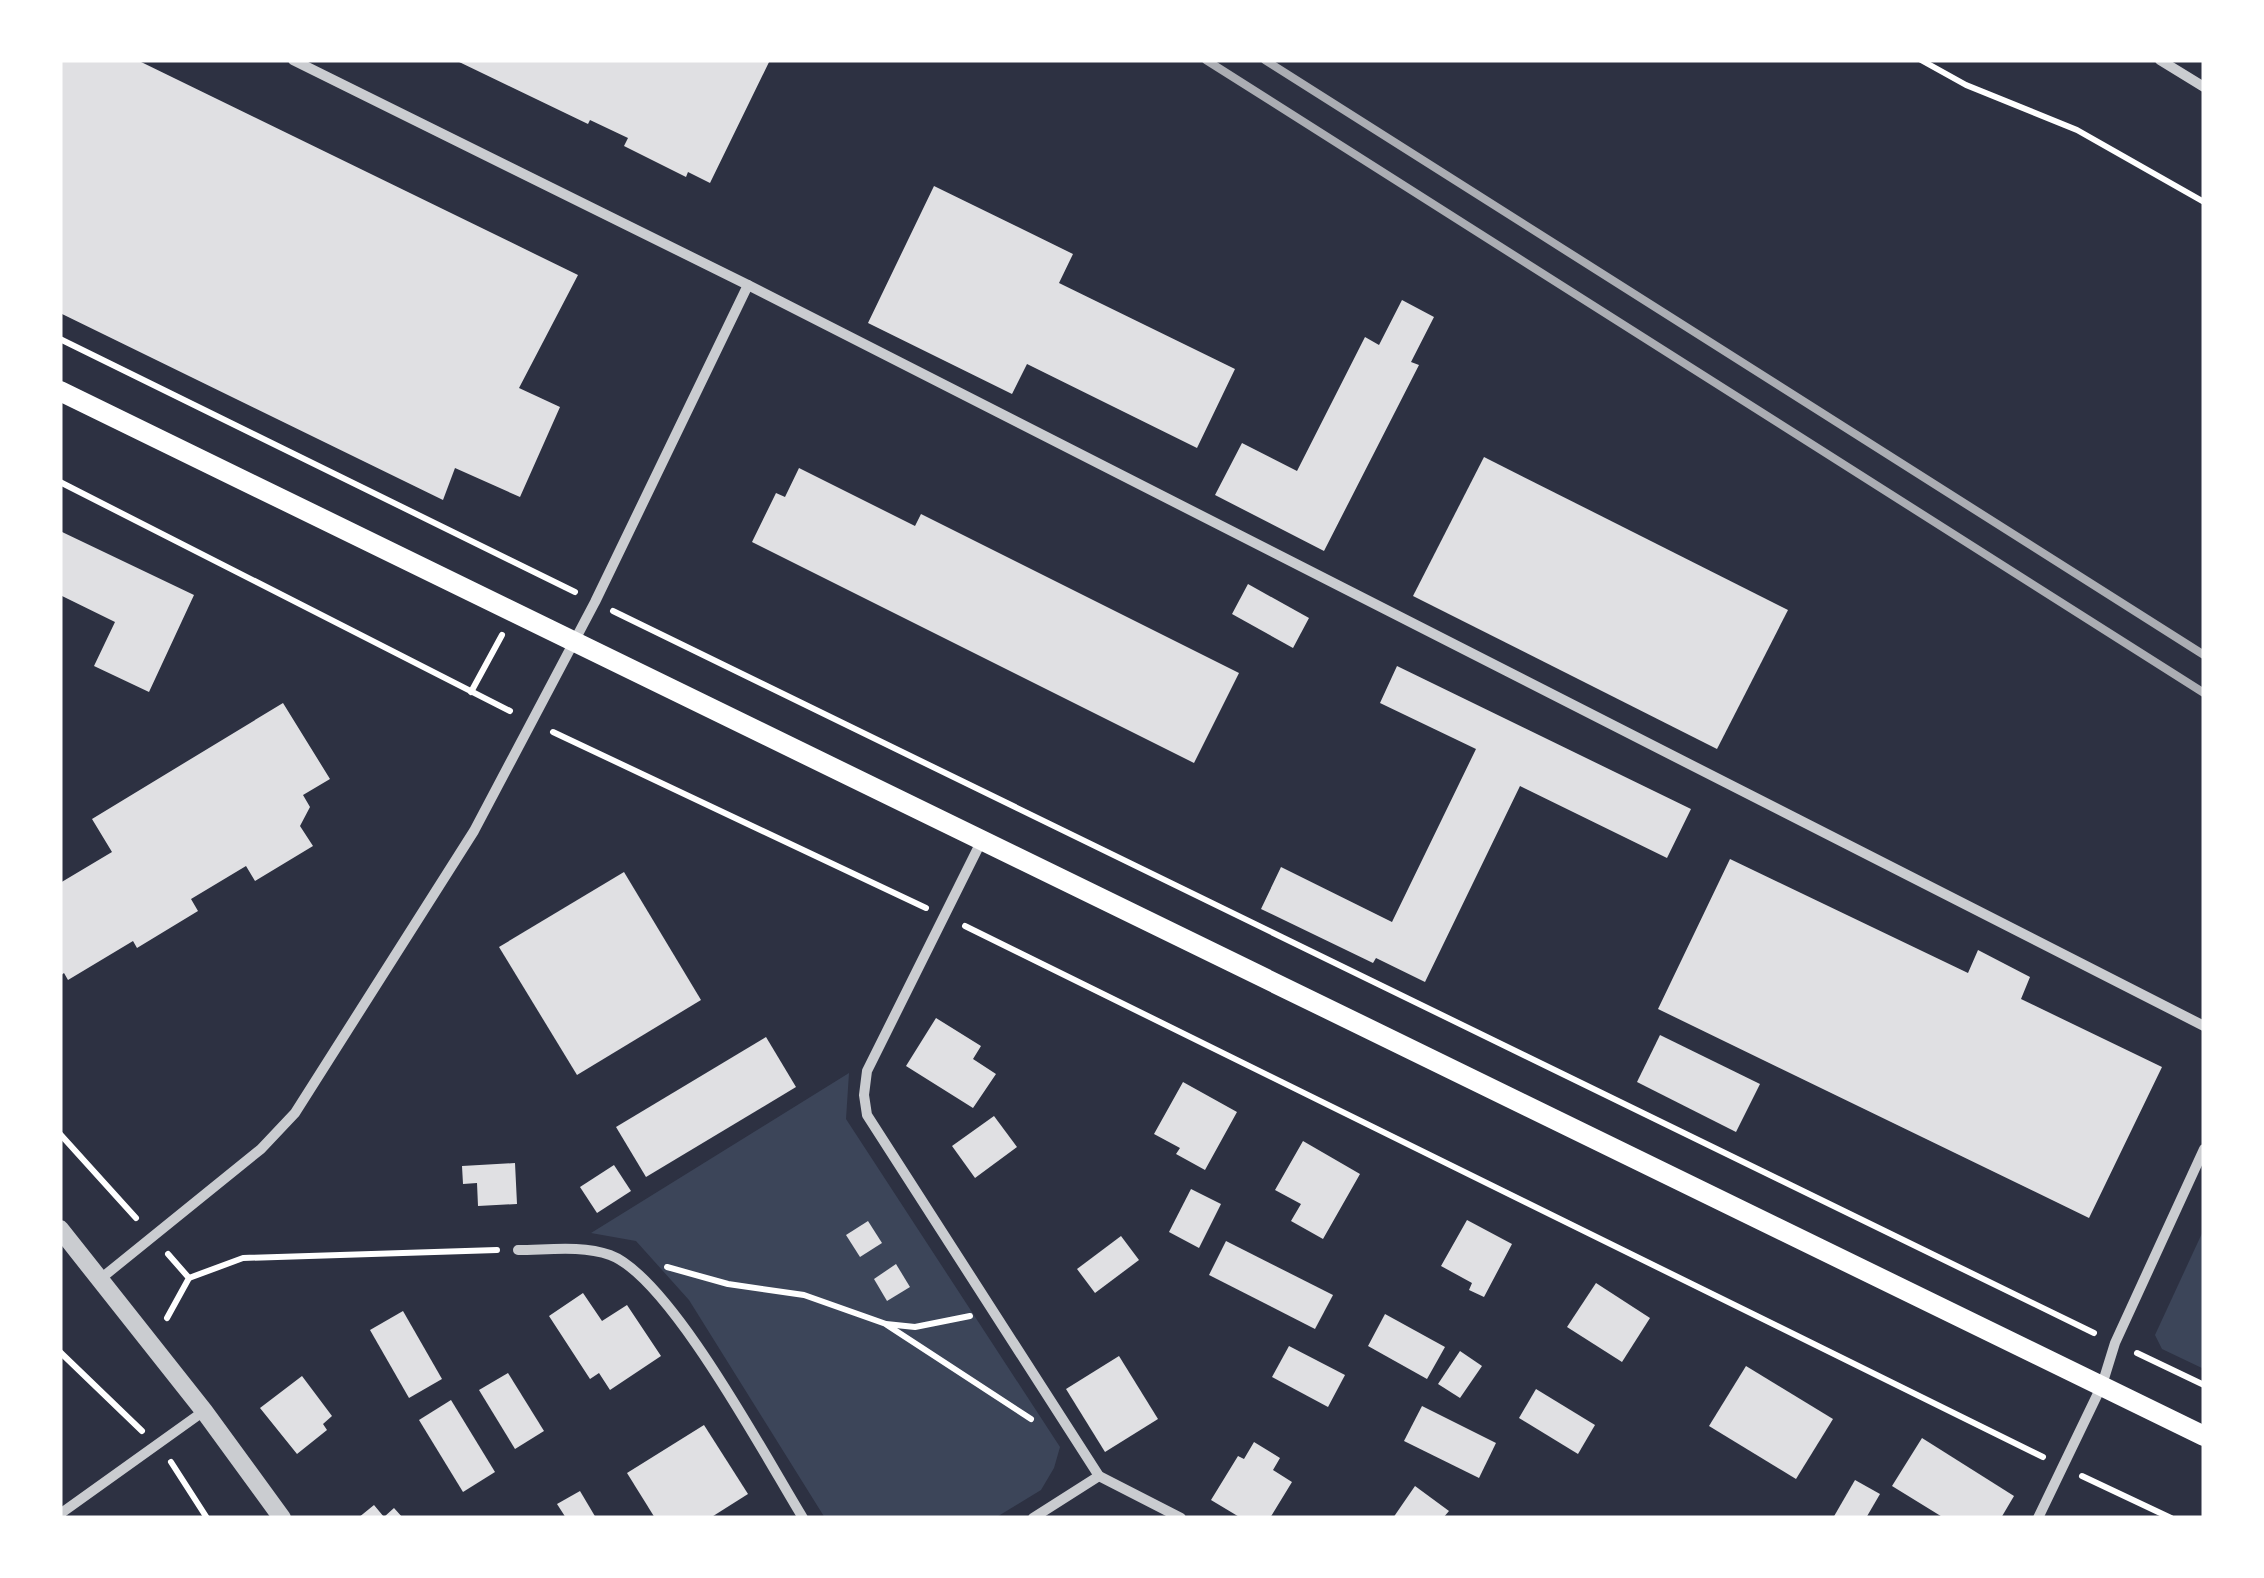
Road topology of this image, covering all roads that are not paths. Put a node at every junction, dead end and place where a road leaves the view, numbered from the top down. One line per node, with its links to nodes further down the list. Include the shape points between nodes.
1 (293, 60): 4 (street)
2 (2160, 60): 3 (street)
3 (2204, 87)
4 (748, 285): 6 (street); 8 (street)
5 (60, 391): 6 (main road)
6 (574, 641): 7 (main road); 12 (street, via 474,830 295,1112 261,1149)
7 (983, 838): 13 (main road); 16 (street, via 866,1072 867,1115)
8 (2204, 1026)
9 (2204, 1149): 13 (street)
10 (60, 1230): 12 (street)
11 (518, 1250): 19 (street, via 582,1250 632,1266 691,1336)
12 (100, 1280): 14 (street)
13 (2102, 1385): 15 (main road); 22 (street)
14 (204, 1412): 17 (street); 18 (street)
15 (2204, 1436)
16 (1098, 1476): 20 (street); 21 (street)
17 (60, 1514)
18 (282, 1518)
19 (804, 1518)
20 (1033, 1518)
21 (1181, 1518)
22 (2038, 1518)

